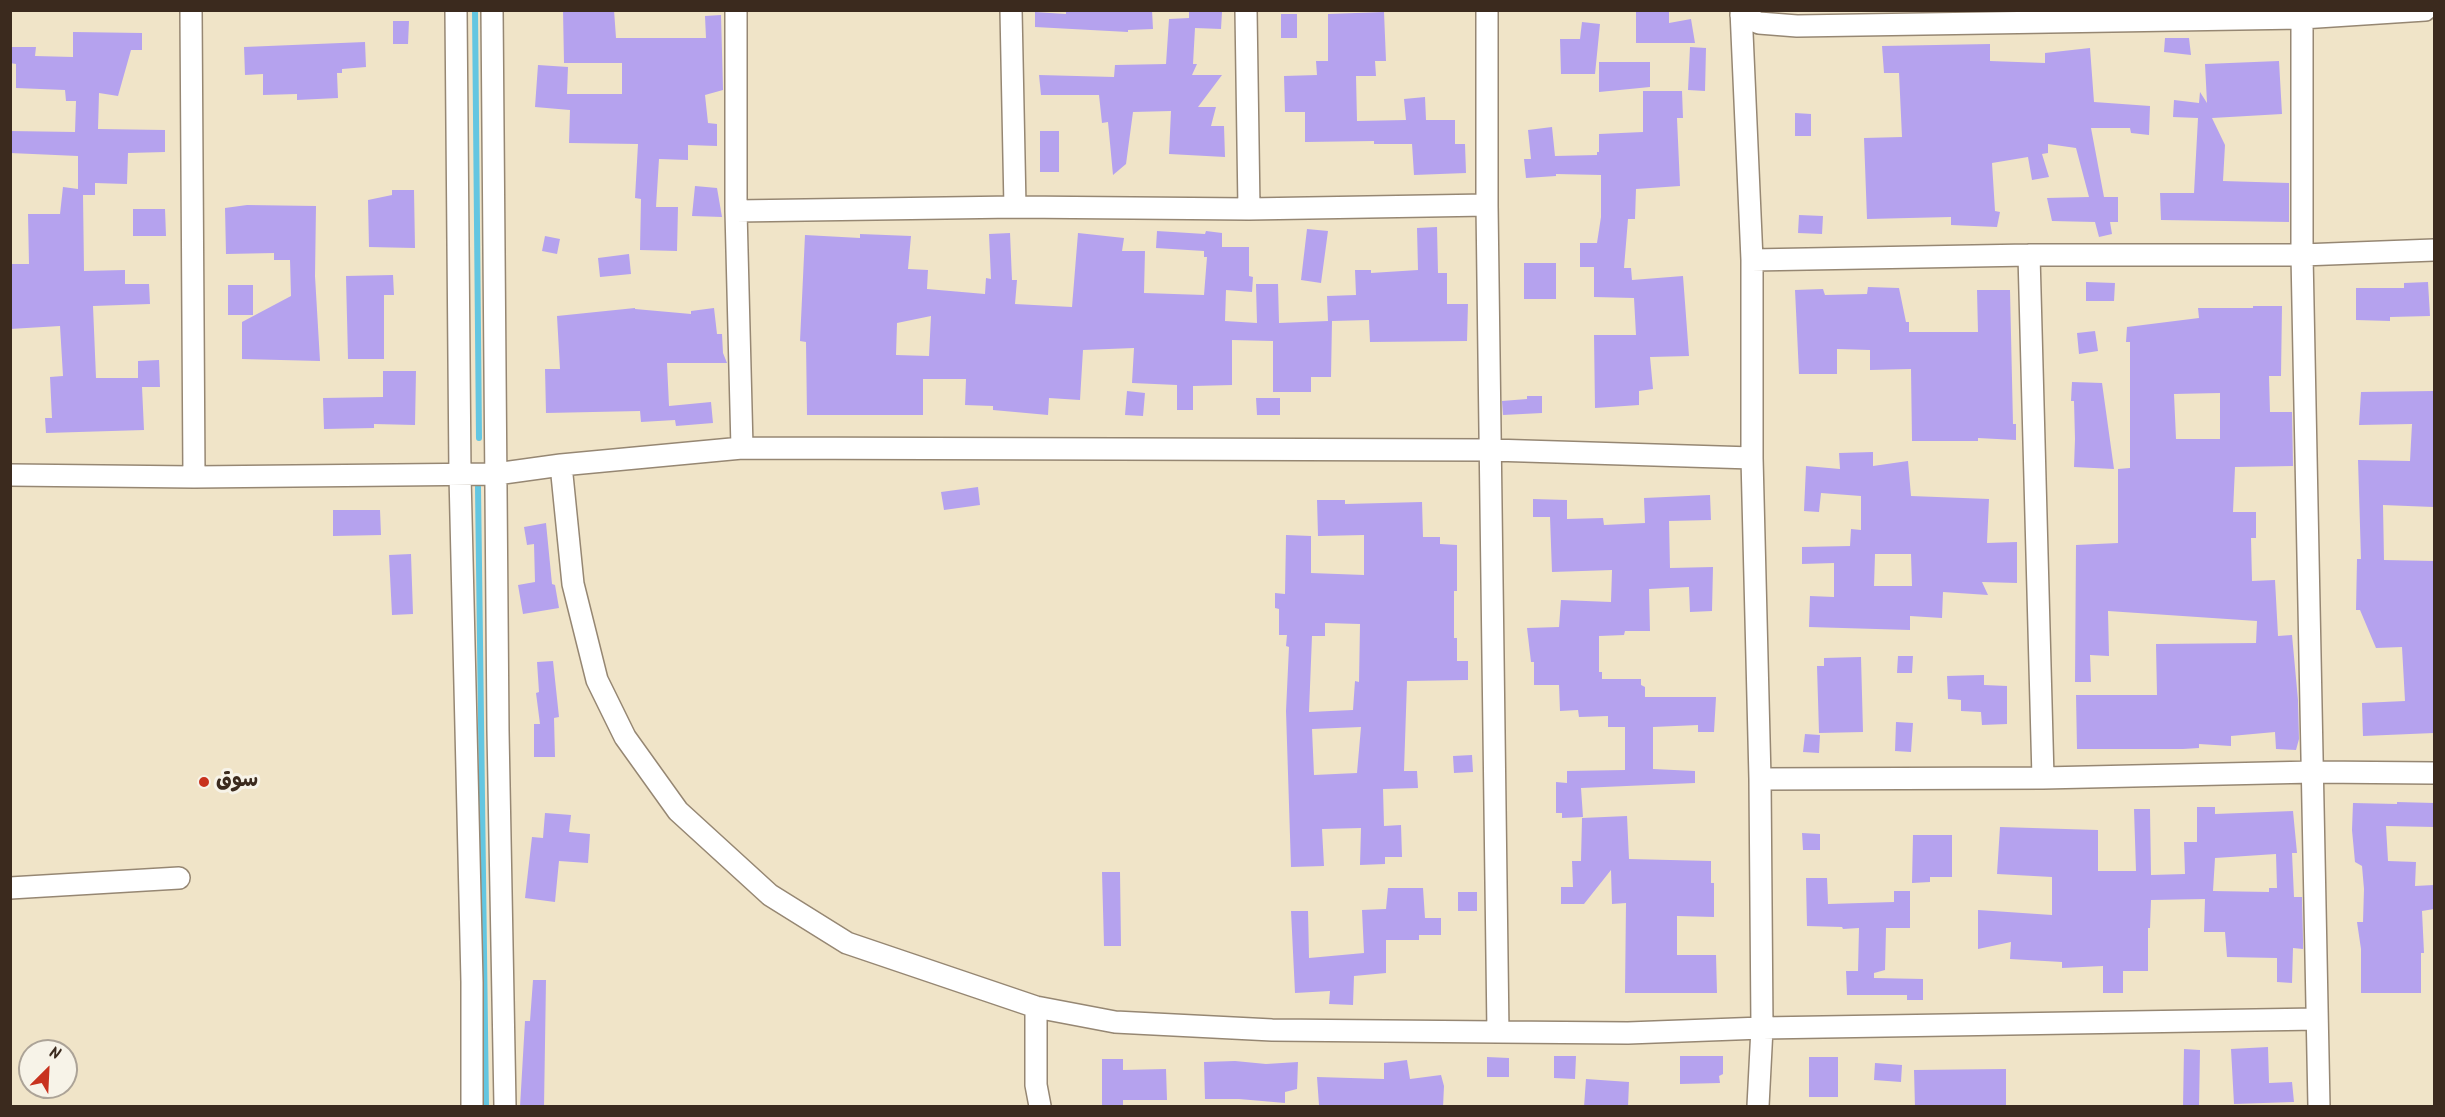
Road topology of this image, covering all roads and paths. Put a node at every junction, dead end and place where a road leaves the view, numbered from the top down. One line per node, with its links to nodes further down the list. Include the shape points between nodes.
1 (191, 10): 26 (street)
2 (456, 10): 25 (street)
3 (492, 10): 23 (street)
4 (736, 10): 14 (street)
5 (1011, 10): 12 (street)
6 (1246, 10): 13 (street)
7 (1488, 10): 11 (street)
8 (2425, 10): 10 (street)
9 (1741, 13): 10 (street, via 1759,23 1789,26); 18 (street)
10 (2302, 18): 17 (street)
11 (1487, 205): 13 (street); 20 (street)
12 (1015, 207): 13 (street); 14 (street)
13 (1249, 209)
14 (736, 211): 19 (street)
15 (2434, 249): 17 (street)
16 (2029, 255): 17 (street); 18 (street); 29 (street)
17 (2302, 255): 27 (street)
18 (1752, 260): 21 (street)
19 (742, 448): 20 (street); 22 (street)
20 (1492, 450): 21 (street); 36 (street)
21 (1752, 458): 30 (street)
22 (561, 465): 23 (street); 33 (street, via 573,584 597,680 625,737 678,811 770,895 847,943)
23 (496, 474): 25 (street); 38 (street)
24 (10, 475): 26 (street)
25 (460, 475): 26 (street); 37 (street)
26 (194, 477)
27 (2313, 772): 28 (street); 29 (street); 34 (street)
28 (2434, 773)
29 (2043, 778): 30 (street)
30 (1760, 779): 35 (street)
31 (179, 878): 32 (street)
32 (10, 888)
33 (1036, 1007): 36 (street, via 1116,1022 1415,1033); 39 (street, via 1036,1085)
34 (2317, 1018): 35 (street); 41 (street)
35 (1762, 1028): 36 (street); 40 (street)
36 (1498, 1032)
37 (472, 1107)
38 (505, 1107)
39 (1040, 1107)
40 (1758, 1107)
41 (2319, 1107)

